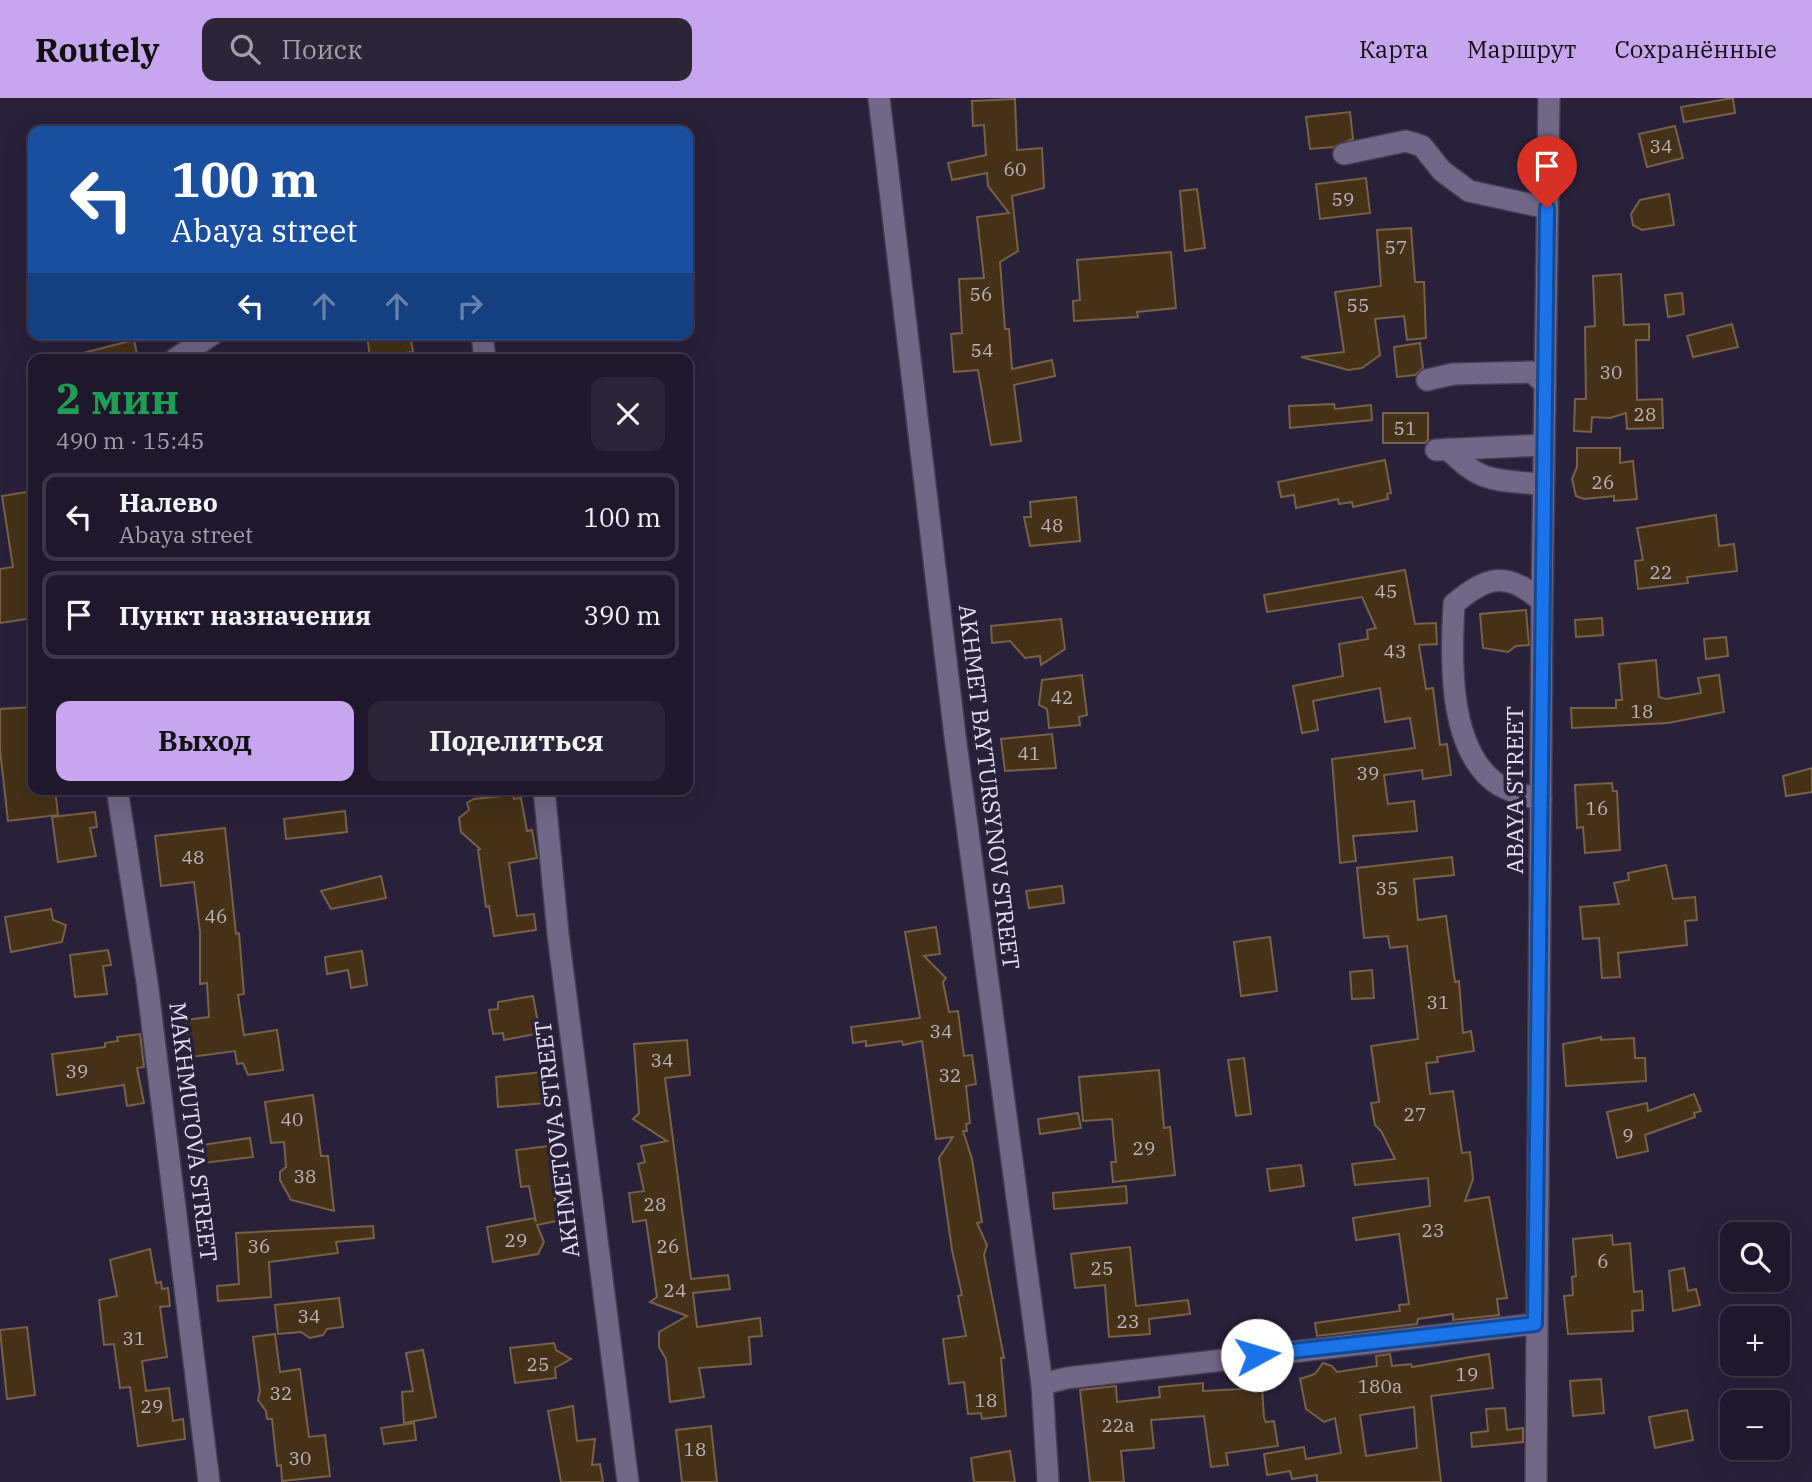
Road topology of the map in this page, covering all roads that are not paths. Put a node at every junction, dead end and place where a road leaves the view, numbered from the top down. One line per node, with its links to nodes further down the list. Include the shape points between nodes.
1 (878, 98): 16 (street, AKHMET BAYTURSYNOV STREET, via 955,736)
2 (1549, 98): 4 (street, ABAYA STREET)
3 (1344, 153): 4 (street, via 1406,141 1422,146 1442,172 1469,191)
4 (1547, 208): 8 (street, ABAYA STREET)
5 (205, 340): 6 (street)
6 (183, 354)
7 (1427, 380): 8 (street, via 1453,374 1532,372)
8 (1545, 384): 9 (street, ABAYA STREET)
9 (1544, 445): 10 (street, ABAYA STREET); 10 (street, via 1442,449 1487,479)
10 (1543, 485): 11 (street, ABAYA STREET)
11 (1542, 601): 14 (street, ABAYA STREET); 14 (street, via 1506,580 1487,581 1454,604 1452,636 1459,728 1475,759 1491,780)
12 (118, 795): 17 (street, MAKHMUTOVA STREET, via 147,982)
13 (545, 795): 18 (street, AKHMETOVA STREET)
14 (1541, 800): 15 (street, ABAYA STREET)
15 (1535, 1324): 16 (street); 20 (street, ABAYA STREET)
16 (1042, 1384): 19 (street, AKHMET BAYTURSYNOV STREET)
17 (209, 1482)
18 (628, 1482)
19 (1048, 1482)
20 (1536, 1482)

